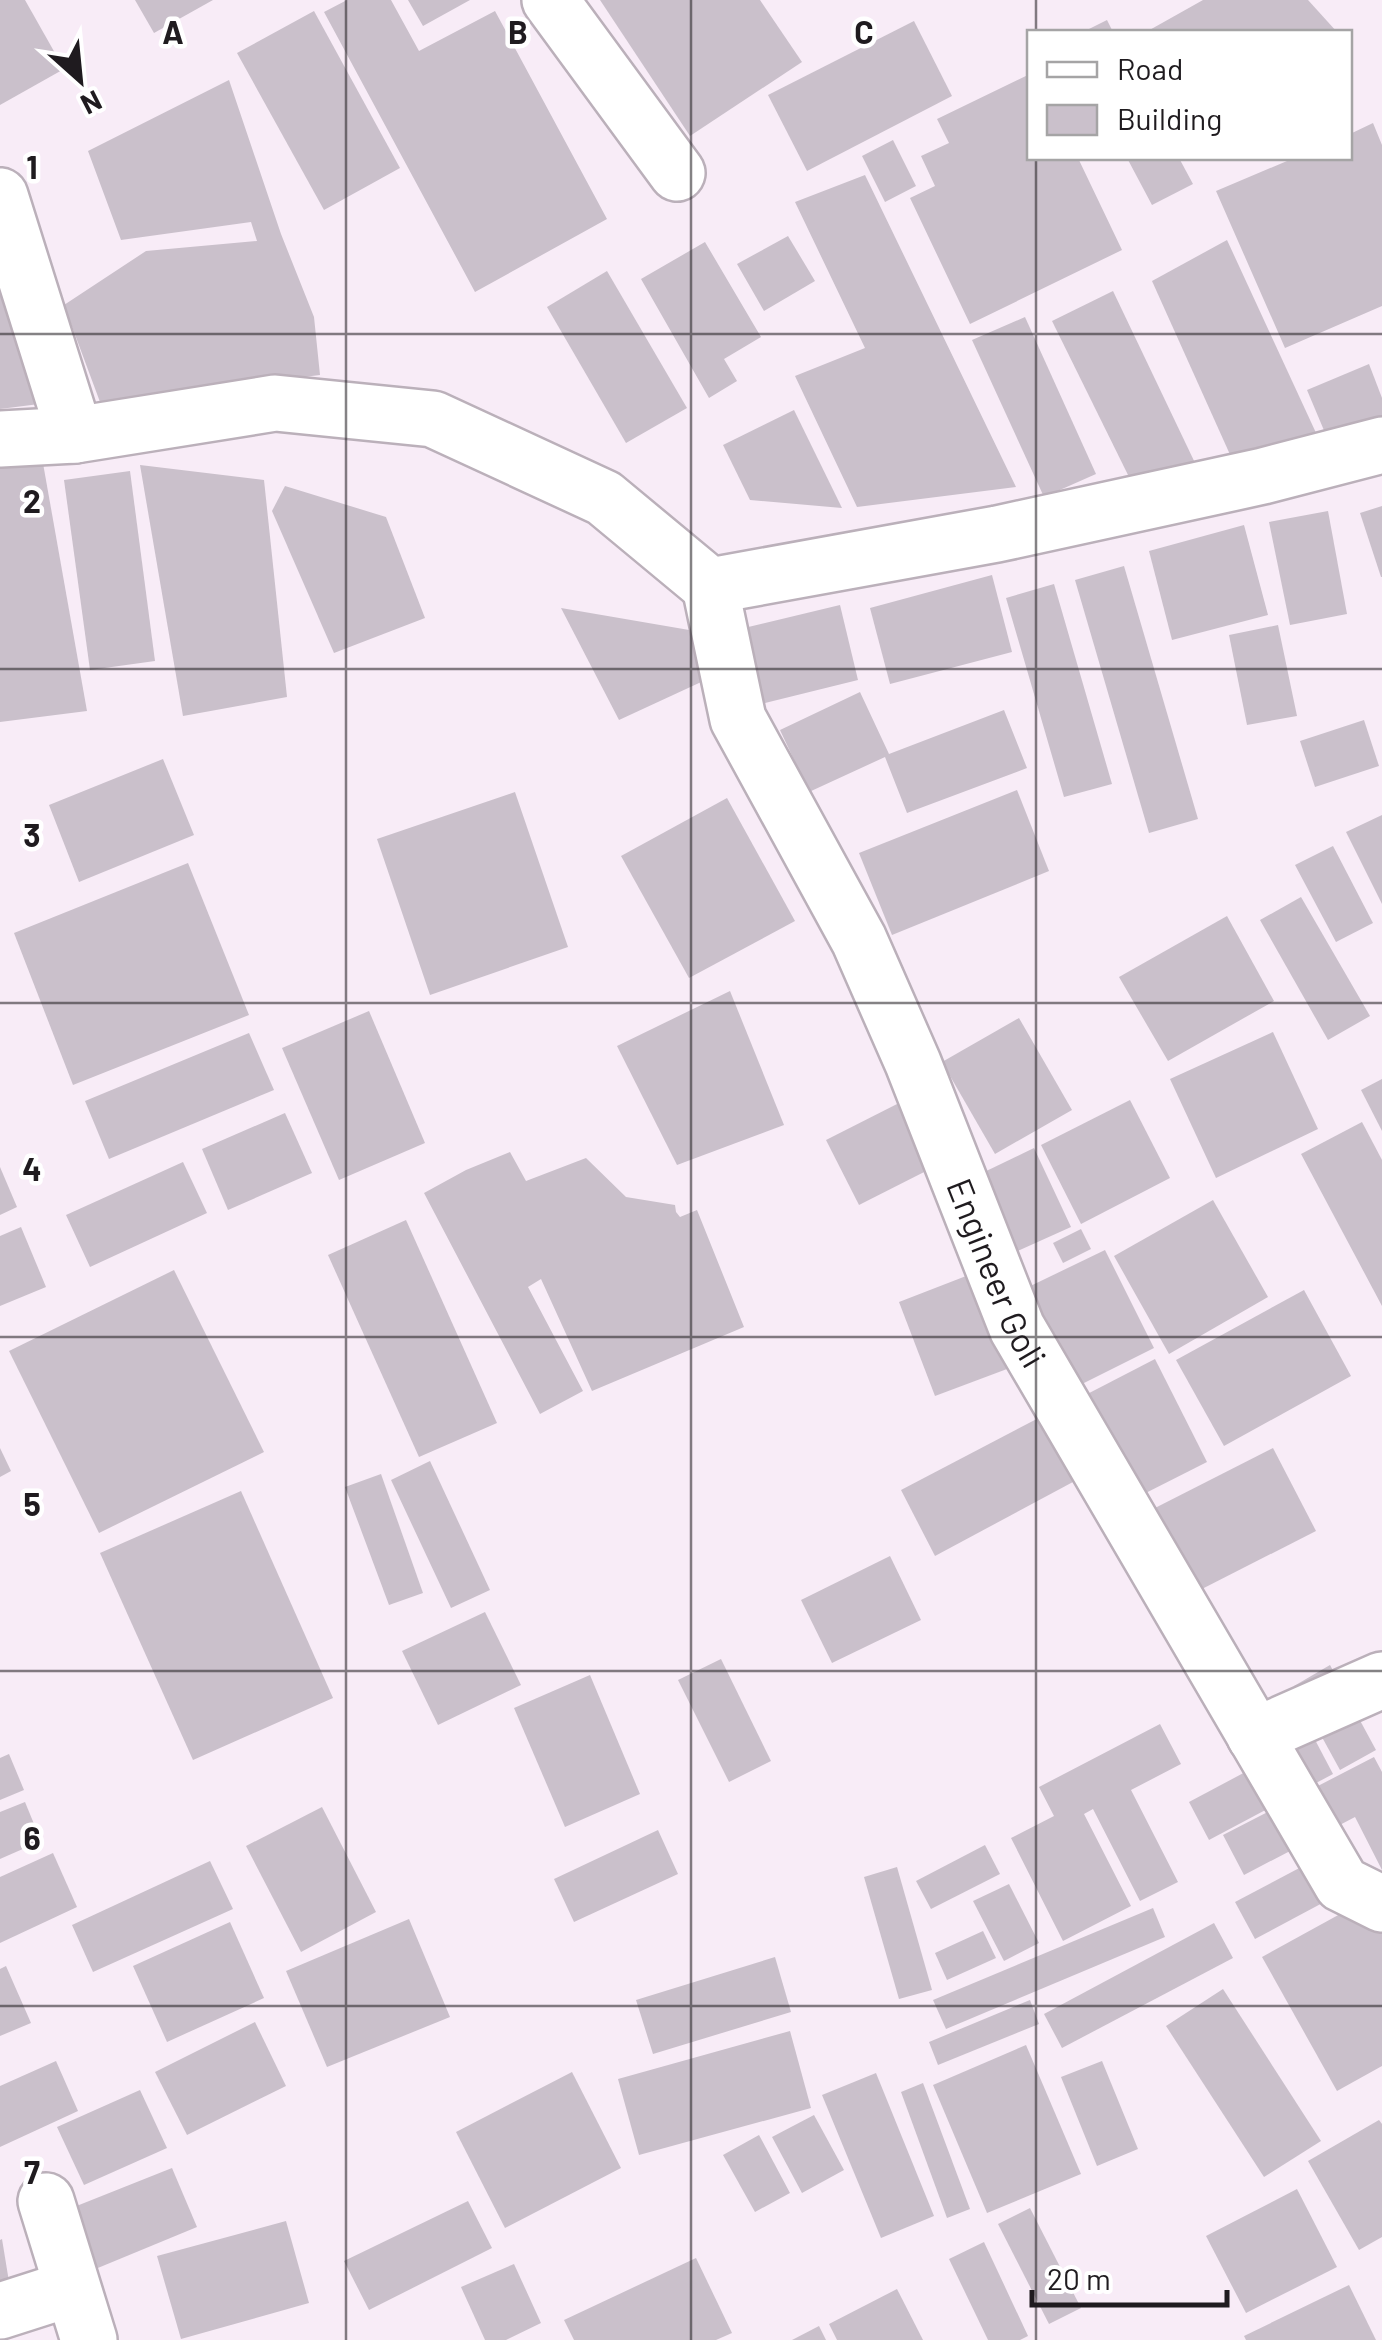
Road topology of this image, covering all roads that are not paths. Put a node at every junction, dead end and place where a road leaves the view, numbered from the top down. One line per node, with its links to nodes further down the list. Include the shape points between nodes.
1 (550, 0): 2 (street)
2 (677, 173)
3 (0, 196): 4 (street)
4 (76, 435): 5 (street); 7 (street, via 275,403 433,419 604,498)
5 (0, 439)
6 (1382, 445): 7 (street, via 997,534)
7 (710, 586): 9 (street, Engineer Goli, via 738,720 859,940 1017,1328)
8 (1382, 1680): 9 (street)
9 (1255, 1736): 10 (street, Engineer Goli, via 1342,1884)
10 (1382, 1904)
11 (46, 2201): 12 (street)
12 (72, 2288): 13 (street); 14 (street)
13 (0, 2311)
14 (89, 2340)

